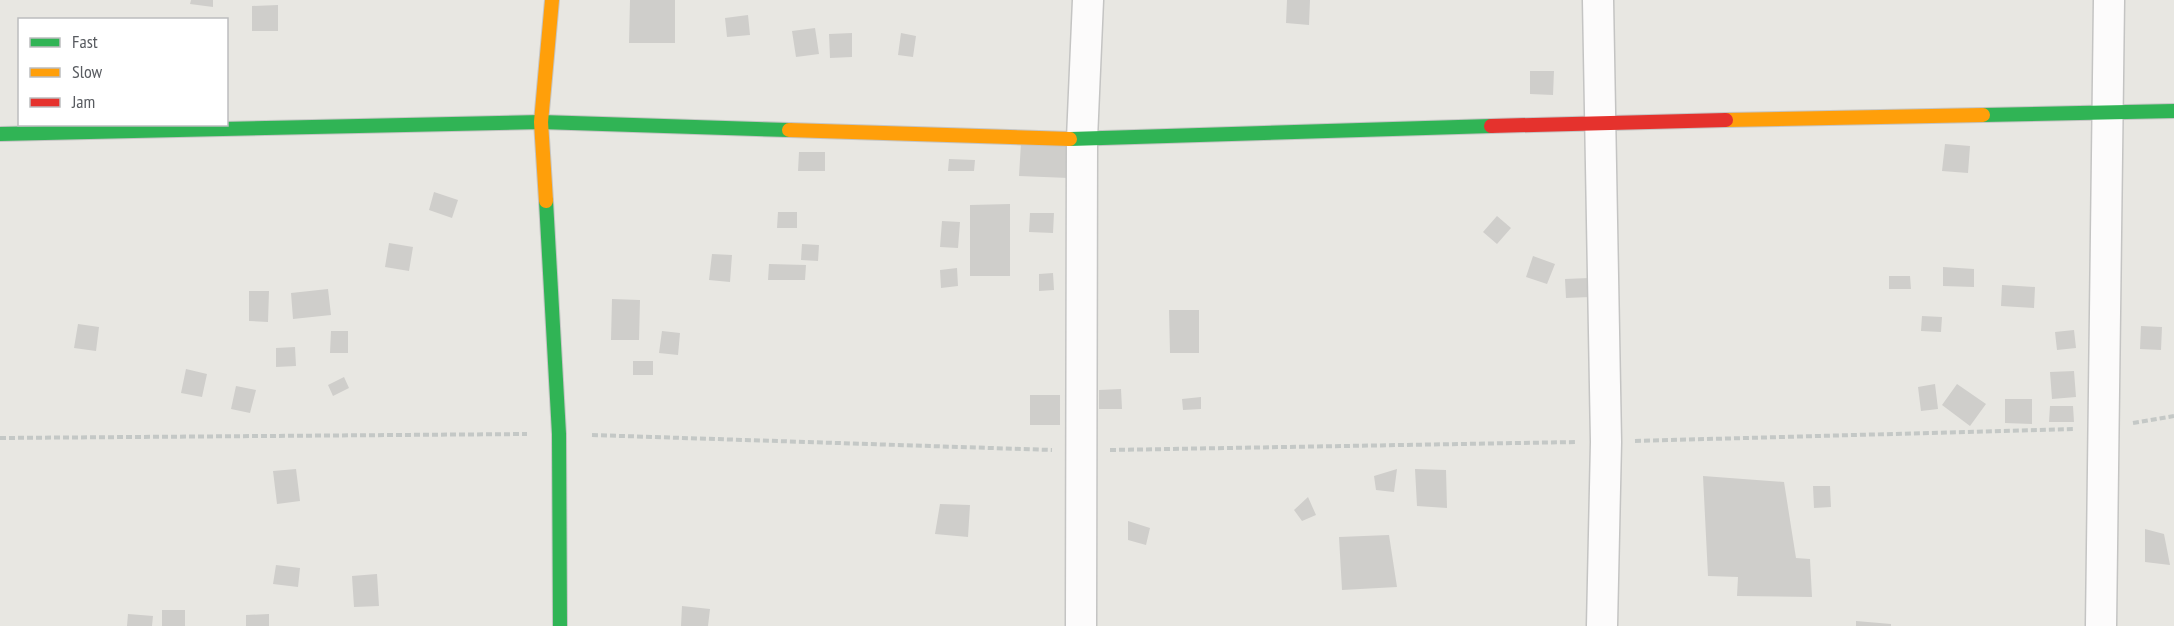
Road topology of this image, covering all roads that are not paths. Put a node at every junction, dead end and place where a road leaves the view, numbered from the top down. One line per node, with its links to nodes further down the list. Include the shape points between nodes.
1 (552, 0): 7 (street)
2 (1088, 0): 10 (street)
3 (1598, 0): 8 (street)
4 (2109, 0): 6 (street)
5 (2174, 111): 6 (street)
6 (2108, 112): 8 (street); 14 (street)
7 (541, 122): 9 (street); 10 (street); 11 (street, via 559,434)
8 (1602, 123): 10 (street); 13 (street, via 1606,442)
9 (0, 134)
10 (1082, 138): 12 (street)
11 (560, 626)
12 (1081, 626)
13 (1602, 626)
14 (2101, 626)

